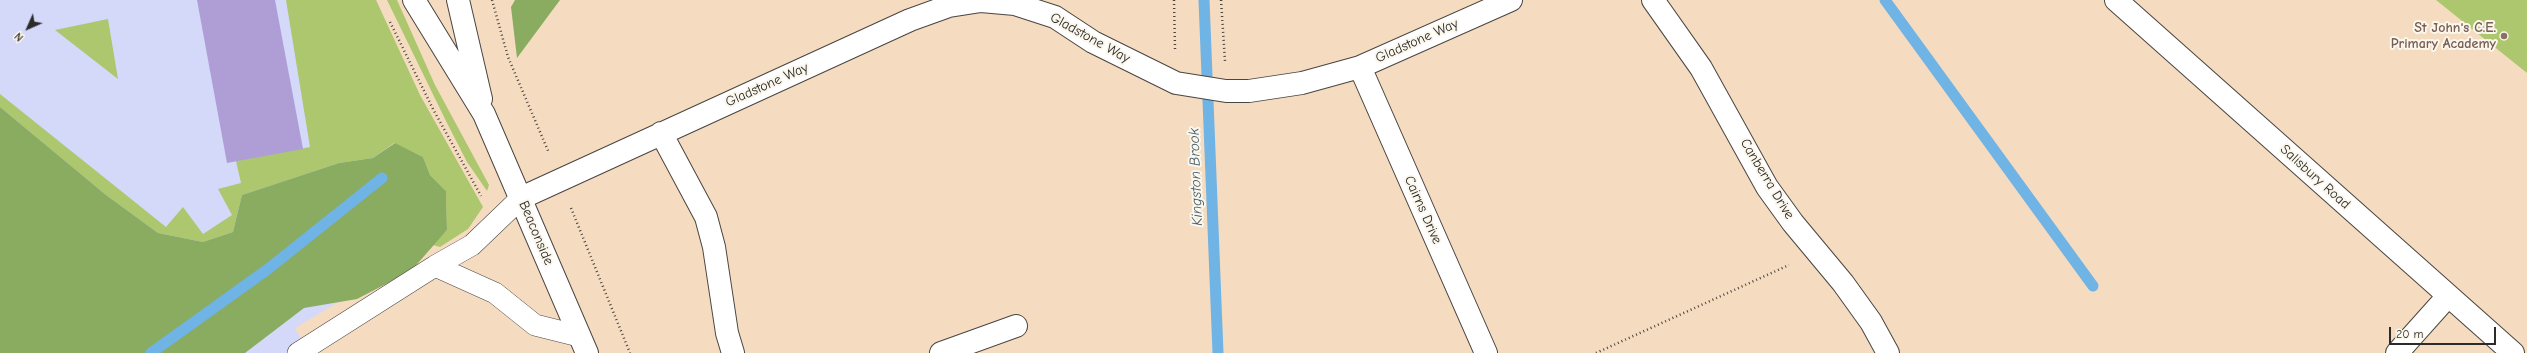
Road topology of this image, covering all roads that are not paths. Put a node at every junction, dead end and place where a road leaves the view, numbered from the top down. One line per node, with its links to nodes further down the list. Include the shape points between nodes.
1 (414, 0): 7 (main road, Beaconside)
2 (458, 0): 7 (main road, Beaconside)
3 (1511, 0): 6 (main road, Gladstone Way)
4 (1653, 0): 18 (main road, Canberra Drive, via 1701,68 1768,186 1793,223 1819,252 1871,322)
5 (2116, 0): 11 (main road, Salisbury Road)
6 (1360, 67): 8 (main road, Gladstone Way, via 1302,83 1249,91 1226,91 1176,83 1093,42 1055,17 1015,4 981,1 949,6 910,20); 17 (main road, Cairns Drive)
7 (484, 114): 9 (main road, Beaconside)
8 (661, 133): 9 (main road, Gladstone Way); 15 (main road, via 706,217 714,247 727,333)
9 (521, 198): 10 (lane, via 472,245); 13 (main road, Beaconside)
10 (435, 266): 13 (lane, via 495,293 535,325); 14 (lane)
11 (2448, 296): 19 (main road); 20 (main road, Salisbury Road)
12 (1016, 326): 16 (main road)
13 (583, 345)
14 (298, 353)
15 (733, 353)
16 (941, 353)
17 (1486, 353)
18 (1888, 353)
19 (2397, 353)
20 (2513, 353)

